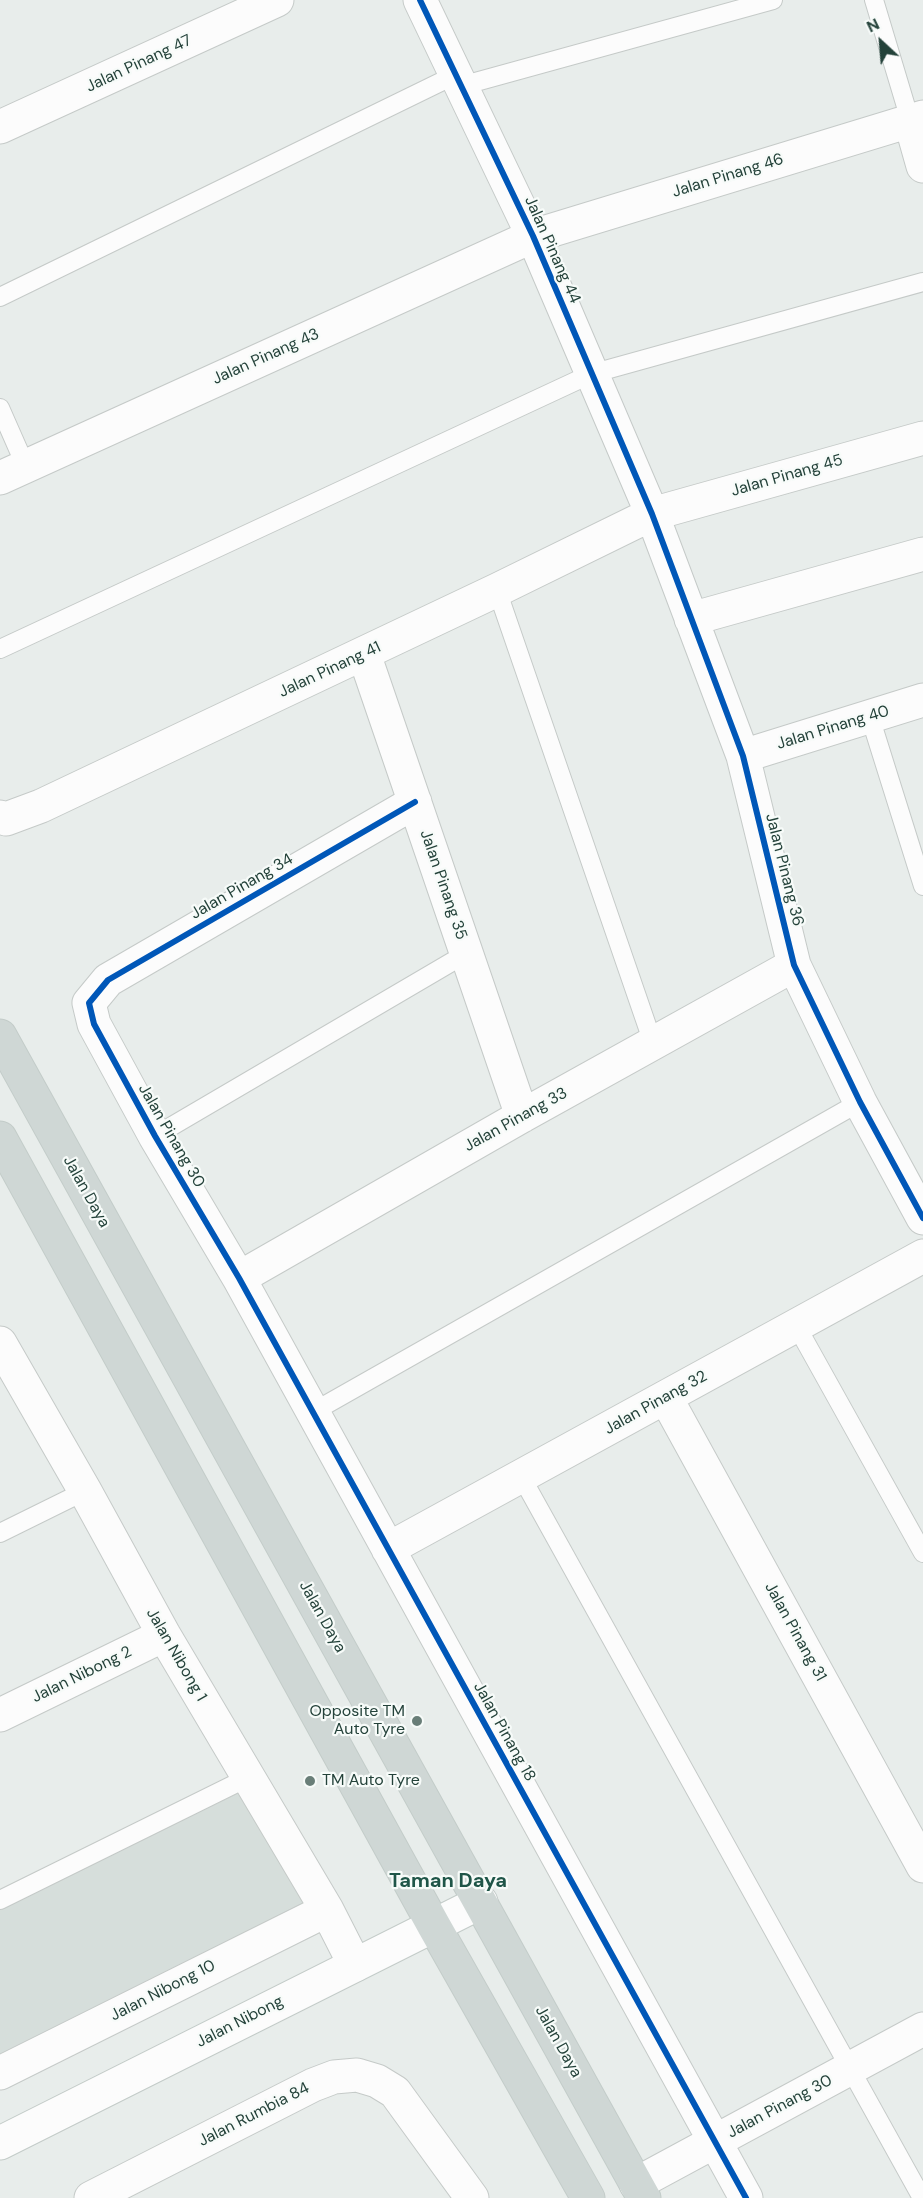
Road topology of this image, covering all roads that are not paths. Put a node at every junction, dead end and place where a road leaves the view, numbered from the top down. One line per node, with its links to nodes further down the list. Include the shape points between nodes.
1 (277, 0): 7 (street, Jalan Pinang 47)
2 (420, 0): 5 (street, Jalan Pinang 44)
3 (773, 0): 5 (lane)
4 (874, 0): 6 (lane)
5 (458, 81): 9 (street, Jalan Pinang 44); 11 (lane)
6 (916, 118): 8 (street); 9 (street, Jalan Pinang 46)
7 (0, 127)
8 (923, 166)
9 (533, 236): 12 (street, Jalan Pinang 44); 15 (street, Jalan Pinang 43)
10 (923, 282): 12 (lane)
11 (0, 297)
12 (591, 374): 16 (street, Jalan Pinang 44); 20 (lane)
13 (0, 408): 15 (lane)
14 (923, 438): 16 (street, Jalan Pinang 45)
15 (13, 472)
16 (652, 514): 18 (street, Jalan Pinang 41); 19 (street, Jalan Pinang 36)
17 (923, 554): 19 (street)
18 (497, 590): 21 (street, Jalan Pinang 41); 32 (lane)
19 (692, 619): 24 (street, Jalan Pinang 36)
20 (0, 649)
21 (364, 654): 25 (street, Jalan Pinang 35); 26 (street, Jalan Pinang 41, via 41,806)
22 (923, 700): 23 (street, Jalan Pinang 40)
23 (870, 717): 24 (street, Jalan Pinang 40); 27 (lane)
24 (743, 756): 29 (street, Jalan Pinang 36)
25 (415, 802): 28 (street, Jalan Pinang 35); 30 (street, Jalan Pinang 34, via 108,980)
26 (3, 818)
27 (923, 886)
28 (467, 953): 34 (street, Jalan Pinang 35); 35 (lane)
29 (794, 965): 32 (street, Jalan Pinang 33); 33 (street, Jalan Pinang 36)
30 (90, 1003): 35 (street, Jalan Pinang 30, via 94,1024)
31 (0, 1036): 54 (main road, Jalan Daya)
32 (653, 1044): 34 (street, Jalan Pinang 33)
33 (860, 1102): 37 (street, Jalan Pinang 36); 43 (lane)
34 (522, 1116): 39 (street, Jalan Pinang 33)
35 (154, 1136): 39 (street, Jalan Pinang 30)
36 (0, 1137): 56 (main road)
37 (923, 1218)
38 (923, 1256): 40 (street, Jalan Pinang 32)
39 (239, 1278): 43 (street, Jalan Pinang 18)
40 (796, 1325): 42 (street, Jalan Pinang 32); 48 (lane)
41 (3, 1358): 45 (street, Jalan Nibong 1)
42 (666, 1398): 44 (street, Jalan Pinang 32); 52 (street, Jalan Pinang 31)
43 (313, 1412): 47 (street, Jalan Pinang 18)
44 (521, 1476): 47 (street, Jalan Pinang 32); 59 (lane)
45 (85, 1491): 46 (lane); 49 (street, Jalan Nibong 1)
46 (0, 1533)
47 (388, 1549): 61 (street, Jalan Pinang 18)
48 (923, 1553)
49 (164, 1635): 50 (street, Jalan Nibong 2); 51 (street, Jalan Nibong 1)
50 (0, 1715)
51 (249, 1777): 53 (lane); 55 (street, Jalan Nibong 1)
52 (923, 1866)
53 (0, 1900)
54 (481, 1902): 56 (street, Jalan Nibong); 63 (main road, Jalan Daya)
55 (327, 1910): 57 (street, Jalan Nibong 1); 60 (street, Jalan Nibong 10)
56 (434, 1926): 57 (street, Jalan Nibong); 66 (main road)
57 (355, 1965): 62 (street, Jalan Nibong)
58 (923, 2029): 59 (street, Jalan Pinang 30)
59 (851, 2069): 61 (street, Jalan Pinang 30); 68 (lane)
60 (0, 2073)
61 (715, 2142): 63 (street, Jalan Pinang 30); 67 (street, Jalan Pinang 18)
62 (0, 2143)
63 (640, 2191)
64 (99, 2196): 65 (street, Jalan Rumbia 84, via 313,2085 334,2077 357,2075 377,2080 395,2092)
65 (472, 2198)
66 (588, 2198)
67 (746, 2198)
68 (922, 2198)

